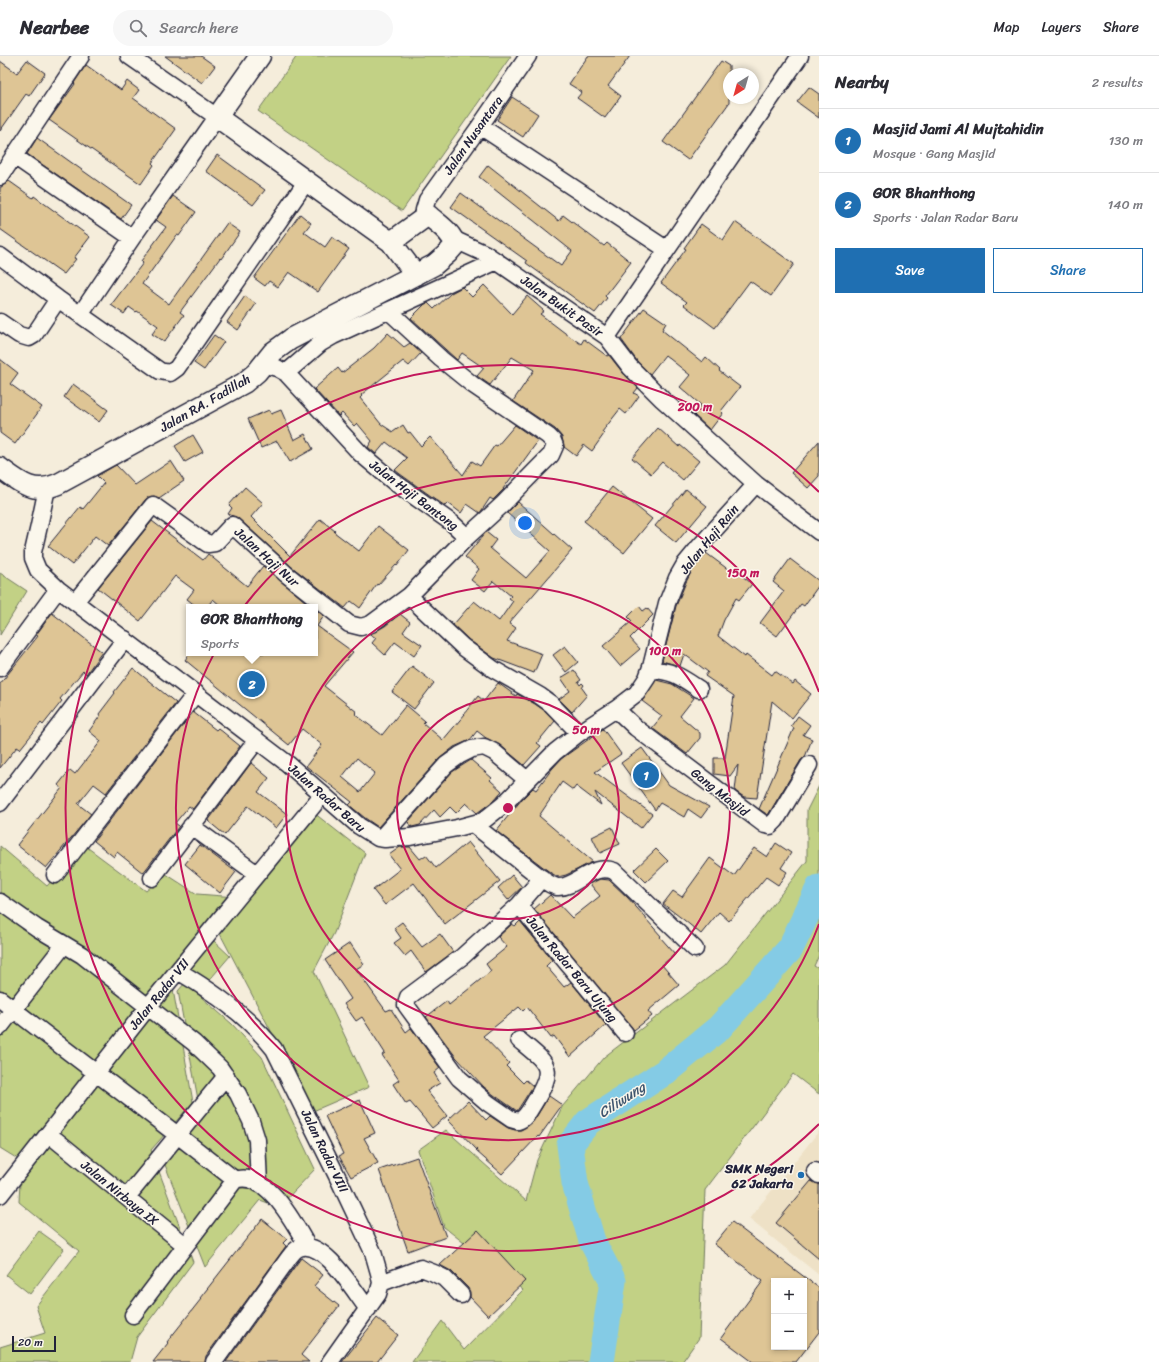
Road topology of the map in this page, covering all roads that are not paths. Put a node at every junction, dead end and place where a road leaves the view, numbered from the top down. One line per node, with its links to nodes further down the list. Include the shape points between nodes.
1 (81, 56): 8 (street)
2 (130, 56): 6 (street)
3 (260, 56): 6 (main road)
4 (528, 56): 7 (street, Jalan Nusantara)
5 (800, 56): 15 (street)
6 (217, 118): 10 (main road); 12 (street)
7 (480, 126): 11 (street, Jalan Nusantara, via 426,200 424,210); 15 (street)
8 (14, 156): 9 (street); 12 (street)
9 (1, 174)
10 (306, 182): 14 (main road); 21 (street, via 175,370 167,373 160,371)
11 (428, 215): 13 (main road); 14 (main road)
12 (132, 238): 21 (street)
13 (453, 239): 17 (street, Jalan Bukit Pasir); 18 (main road, Jalan RA. Fadillah, via 455,245 448,253 434,265)
14 (391, 242): 18 (main road)
15 (666, 249): 23 (street)
16 (0, 256): 19 (street)
17 (497, 261): 20 (street); 23 (street, Jalan Bukit Pasir)
18 (416, 274): 24 (main road, Jalan RA. Fadillah, via 291,339 273,352)
19 (58, 299): 21 (street); 22 (street, via 34,335 29,338 19,335)
20 (389, 311): 25 (street, via 320,343); 30 (street, via 473,385 548,436 554,444 551,455)
21 (80, 315)
22 (0, 322)
23 (607, 336): 27 (street, Jalan Bukit Pasir, via 642,380)
24 (263, 364): 25 (street, Jalan Haji Bantong); 28 (main road, Jalan RA. Fadillah, via 244,383)
25 (286, 373): 30 (street, Jalan Haji Bantong, via 361,454)
26 (0, 468): 28 (main road, Jalan RA. Fadillah, via 26,486)
27 (756, 484): 29 (street, Jalan Bukit Pasir); 36 (street, Jalan Haji Rain, via 699,547 677,578 665,609)
28 (47, 488): 31 (street, Jalan Radar Baru, via 33,558 38,570)
29 (816, 526)
30 (467, 537): 32 (street, Jalan Haji Bantong)
31 (58, 589): 33 (street, Jalan Radar Baru); 35 (street)
32 (409, 596): 33 (street, Jalan Haji Nur, via 371,624 361,627 349,624 286,574 232,525 215,543 208,544 154,505); 40 (street, via 463,647 493,669 551,704)
33 (75, 602): 34 (street, Jalan Radar Baru)
34 (124, 639): 38 (street, Jalan Radar Baru); 45 (street)
35 (0, 668)
36 (650, 670): 37 (street, via 664,670 679,675); 39 (street, Jalan Haji Rain, via 637,693)
37 (699, 689)
38 (196, 693): 41 (street, Jalan Radar Baru); 50 (street)
39 (616, 709): 40 (street, Jalan Haji Rain); 42 (street, Gang Masjid, via 636,728 765,825 770,826 776,820)
40 (579, 733): 43 (street, Jalan Haji Rain, via 555,752)
41 (257, 740): 44 (street, Jalan Radar Baru); 47 (street)
42 (809, 765)
43 (528, 780): 46 (street, Jalan Haji Rain, via 494,813); 48 (street, via 494,752 484,748 472,749 460,754 446,765)
44 (322, 795): 48 (street, Jalan Radar Baru, via 363,830); 49 (street, Jalan Radar VII)
45 (0, 803)
46 (474, 825): 48 (street, Jalan Radar Baru, via 410,837); 52 (street)
47 (191, 826): 49 (street); 51 (street)
48 (381, 838)
49 (257, 874): 57 (street, Jalan Radar VII)
50 (55, 875)
51 (152, 878)
52 (542, 878): 54 (street, Jalan Radar Baru Ujung); 56 (street, via 551,885 562,887 600,869 608,868)
53 (0, 902): 55 (street)
54 (519, 906): 62 (street, Jalan Radar Baru Ujung); 63 (street, Jalan Radar Baru Ujung, via 463,956 408,998 406,1003 458,1078 502,1114 518,1121 529,1111 544,1086 547,1075 542,1060)
55 (64, 944): 59 (street); 60 (street)
56 (694, 949)
57 (178, 971): 59 (street, Jalan Radar VII); 74 (street, Jalan Radar VIII, via 205,986 241,1014 274,1049 364,1232 377,1263)
58 (0, 999): 60 (street)
59 (148, 1007): 64 (street, Jalan Radar VII); 65 (street, via 207,1055)
60 (14, 1009): 61 (street); 64 (street)
61 (0, 1027)
62 (625, 1033)
63 (519, 1040)
64 (95, 1073): 66 (street); 70 (street, Jalan Radar VII)
65 (226, 1076): 66 (street); 69 (street, via 245,1108 257,1140)
66 (178, 1135): 68 (street); 71 (street)
67 (56, 1140): 71 (street, Jalan Nirbaya IX)
68 (235, 1180): 69 (street, via 246,1179); 72 (street)
69 (259, 1184): 73 (street, via 275,1198)
70 (0, 1195)
71 (127, 1197): 72 (street, Jalan Nirbaya IX)
72 (185, 1245): 77 (street)
73 (308, 1247): 76 (street, via 332,1261); 78 (street, via 299,1248 292,1254)
74 (381, 1282): 75 (street, via 421,1268 444,1278); 76 (street, via 378,1294)
75 (461, 1295)
76 (368, 1309): 79 (street)
77 (133, 1316)
78 (214, 1362)
79 (330, 1362)

